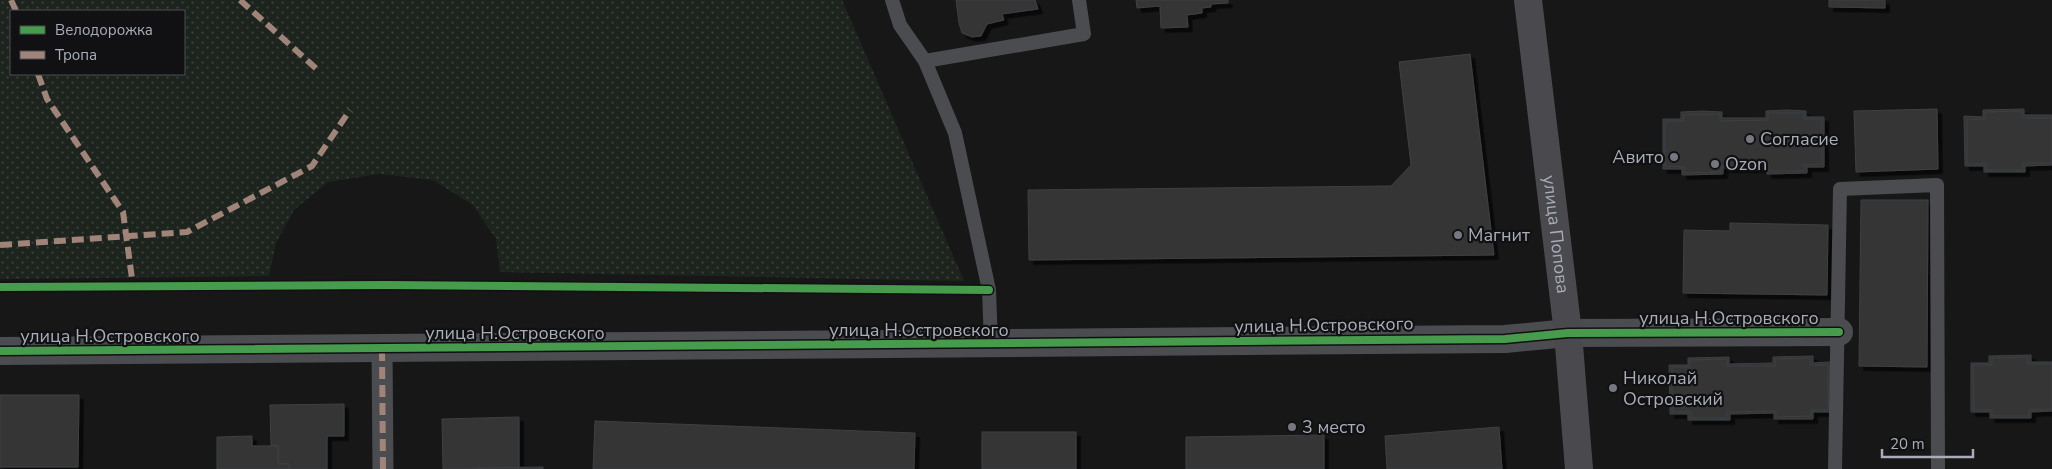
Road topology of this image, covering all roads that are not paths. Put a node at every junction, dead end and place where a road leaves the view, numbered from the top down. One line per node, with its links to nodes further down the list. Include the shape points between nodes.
1 (892, 0): 4 (lane, via 900,25)
2 (1079, 0): 4 (lane, via 1084,34)
3 (1528, 0): 6 (main road, улица Попова)
4 (925, 61): 7 (lane, via 955,133 988,290)
5 (1839, 332): 6 (street, улица Н.Островского); 12 (lane); 13 (lane, via 1840,189 1937,185)
6 (1568, 333): 7 (street, улица Н.Островского, via 1505,339); 11 (main road, улица Попова)
7 (991, 344): 8 (street, улица Н.Островского)
8 (382, 349): 9 (street, улица Н.Островского); 10 (street)
9 (0, 351)
10 (383, 469)
11 (1579, 469)
12 (1835, 469)
13 (1938, 469)

